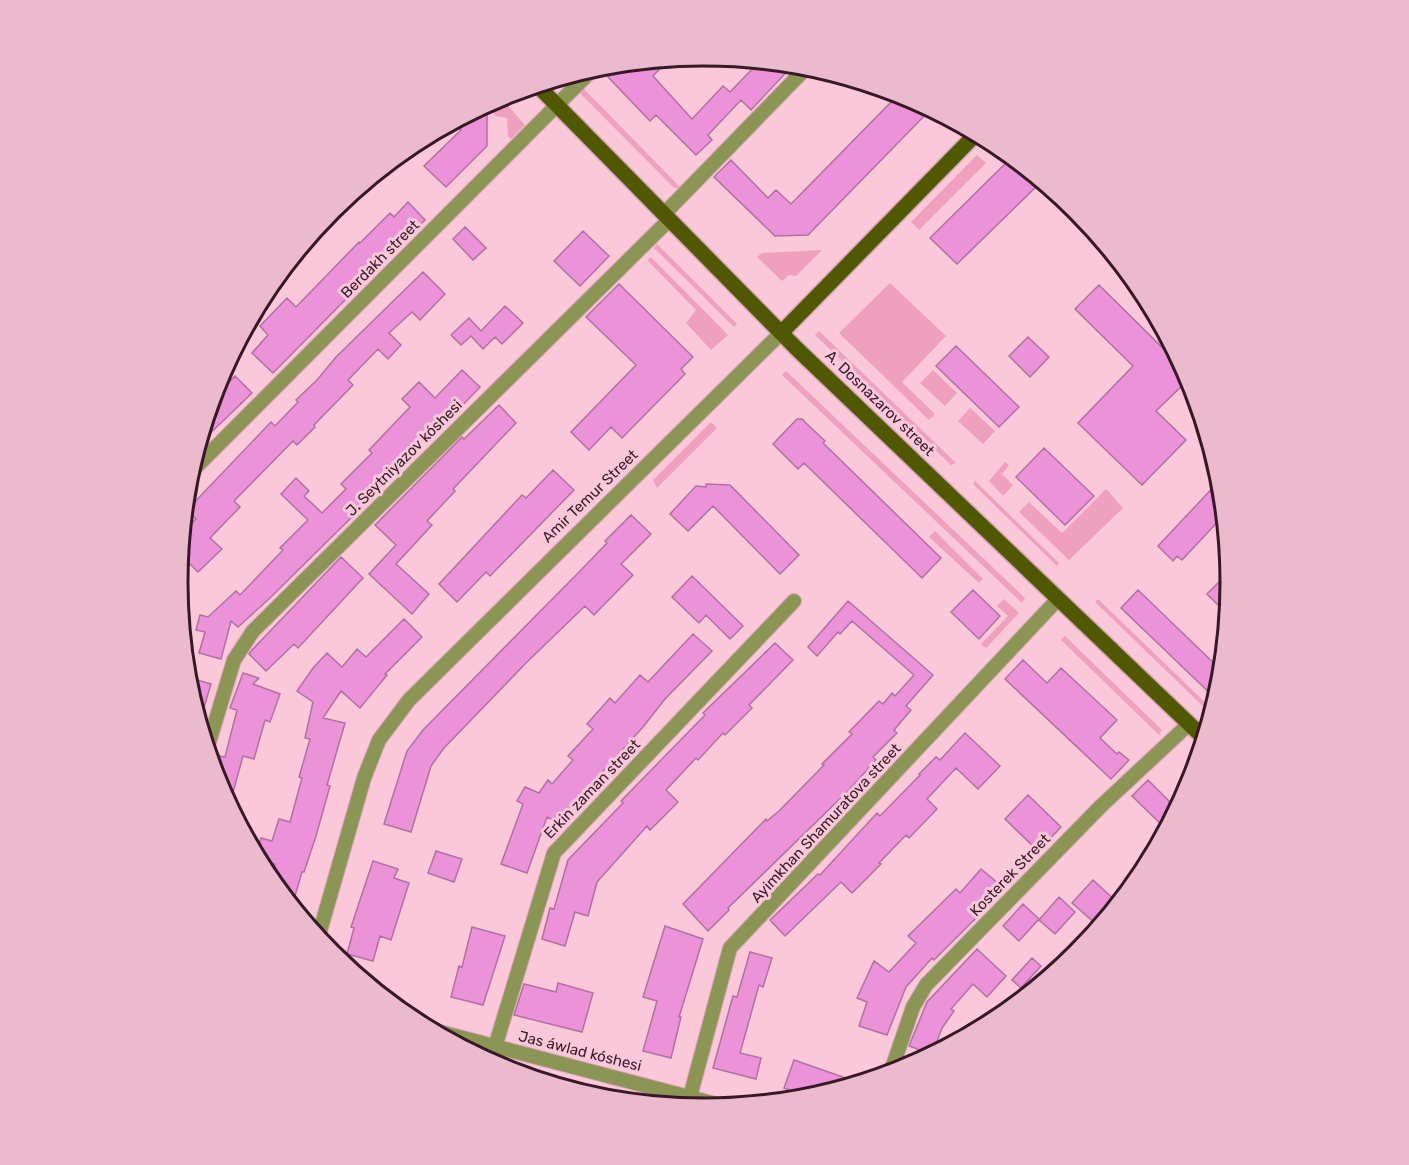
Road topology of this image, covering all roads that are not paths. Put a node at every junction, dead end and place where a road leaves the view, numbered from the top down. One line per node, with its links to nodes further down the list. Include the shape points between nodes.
1 (800, 75): 6 (street, J. Seytniyazov kóshesi)
2 (580, 82): 4 (street, Berdakh street)
3 (543, 92): 4 (main road, A. Dosnazarov street)
4 (556, 105): 6 (main road, A. Dosnazarov street); 8 (street, Berdakh street)
5 (971, 140): 7 (main road, Amir Temur Street)
6 (667, 217): 7 (main road, A. Dosnazarov street); 13 (street, J. Seytniyazov kóshesi, via 253,630 234,660)
7 (781, 333): 9 (main road, A. Dosnazarov street); 14 (street, Amir Temur Street, via 409,700 379,740 364,778)
8 (203, 459)
9 (1058, 599): 11 (main road, A. Dosnazarov street); 19 (street, Ayimkhan Shamuratova street, via 730,948)
10 (794, 601): 16 (street, Erkin zaman street, via 554,853)
11 (1190, 724): 12 (main road, A. Dosnazarov street); 17 (street, Kosterek Street, via 1101,806 926,986 913,1007)
12 (1198, 732)
13 (211, 735)
14 (321, 928)
15 (460, 1038): 16 (street, Jas áwlad kóshesi)
16 (495, 1047): 18 (street, Jas áwlad kóshesi)
17 (894, 1063)
18 (675, 1098)
19 (690, 1099)

